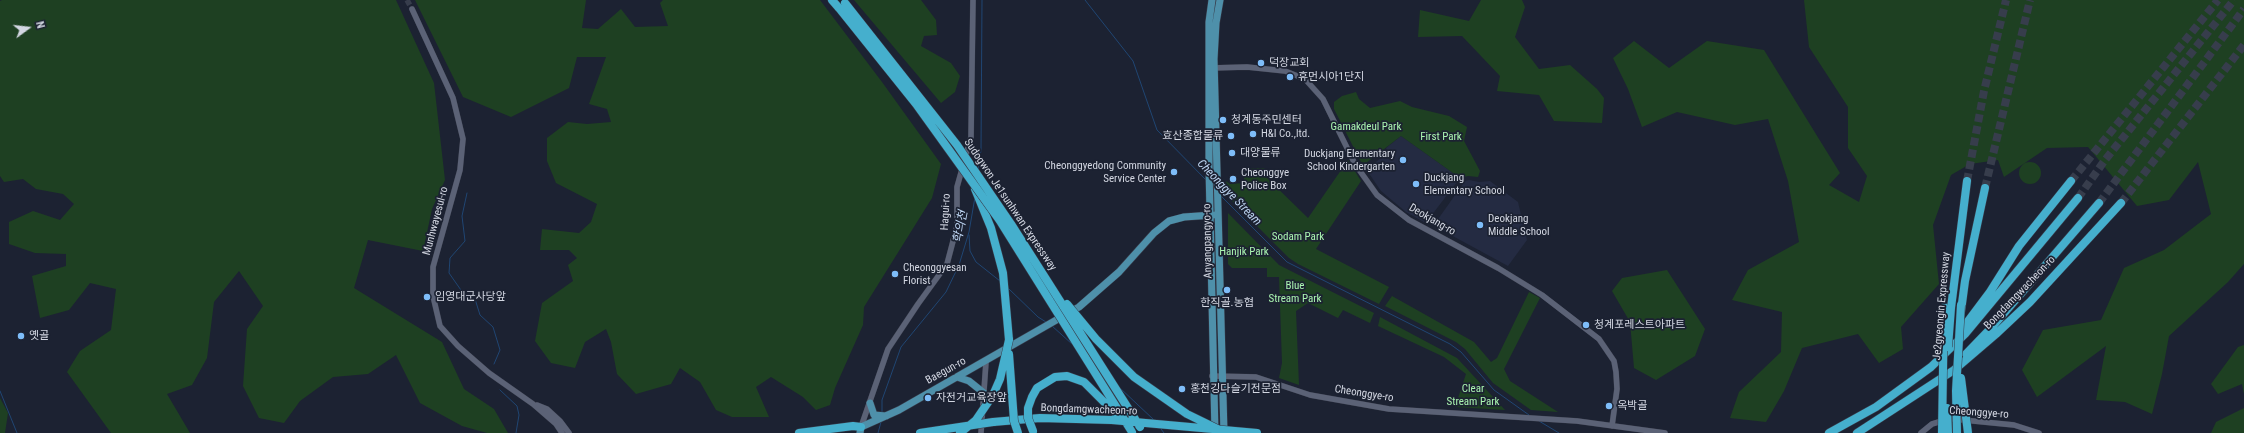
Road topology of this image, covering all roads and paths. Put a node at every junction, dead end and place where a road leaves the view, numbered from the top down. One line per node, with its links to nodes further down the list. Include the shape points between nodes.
1 (832, 0): 5 (highway, Sudogwon Je1sunhwan Expressway)
2 (973, 0): 28 (street, Hagui-ro, via 971,137 957,187 955,234 947,264 888,349)
3 (1212, 0): 7 (main road, Anyangpangyo-ro, via 1208,22)
4 (1220, 0): 7 (main road, Anyangpangyo-ro)
5 (843, 4): 8 (highway, Sudogwon Je1sunhwan Expressway, bridge); 17 (highway, Sudogwon Je1sunhwan Expressway, bridge, via 957,145)
6 (412, 9): 29 (street, Munhwayesul-ro, via 453,98 462,125 460,170 433,267 433,296 438,320 440,326 458,346 489,373)
7 (1212, 68): 15 (main road, Anyangpangyo-ro); 16 (main road, Anyangpangyo-ro); 31 (street, Deokjang-ro, via 1285,71 1305,79 1323,99 1355,164 1377,195 1409,220 1542,295 1599,340 1614,361 1616,372 1617,389)
8 (970, 179): 20 (highway, bridge, via 998,251 1006,293); 42 (highway, Sudogwon Je1sunhwan Expressway, bridge, via 1000,221)
9 (1967, 181): 19 (highway, Je2gyeongin Expressway)
10 (2071, 181): 25 (highway, Bongdamgwacheon-ro, via 2019,246 1966,324)
11 (1985, 188): 18 (highway, Je2gyeongin Expressway)
12 (2078, 198): 25 (highway, Bongdamgwacheon-ro, via 1965,334 1931,367)
13 (2098, 203): 26 (highway, Bongdamgwacheon-ro, via 1993,326 1963,357)
14 (2121, 203): 26 (highway, Bongdamgwacheon-ro, via 2013,318 1954,370)
15 (1209, 215): 16 (main road); 21 (main road, Baegun-ro, via 1169,221 1154,233 1119,272 1079,307); 22 (main road, Anyangpangyo-ro)
16 (1219, 215): 23 (main road, Anyangpangyo-ro)
17 (1047, 280): 43 (highway, Sudogwon Je1sunhwan Expressway, bridge); 45 (highway, bridge, via 1096,339 1134,377 1187,414)
18 (1961, 306): 53 (highway, Je2gyeongin Expressway, bridge, via 1956,391); 54 (highway, bridge, via 1960,373)
19 (1948, 308): 51 (highway, bridge); 52 (highway, Je2gyeongin Expressway, bridge)
20 (1008, 340): 39 (highway, bridge, via 1000,378 993,395 976,420); 41 (highway, bridge, via 1014,421)
21 (986, 362): 24 (main road, Baegun-ro); 27 (street)
22 (1212, 376): 23 (street, Cheonggye-ro); 44 (main road, Anyangpangyo-ro)
23 (1221, 376): 31 (street, Cheonggye-ro, via 1256,377 1310,395 1389,409 1555,419); 45 (main road, Anyangpangyo-ro)
24 (958, 377): 27 (main road, via 969,381); 30 (main road, Baegun-ro, via 899,410)
25 (1915, 377): 33 (highway, Bongdamgwacheon-ro, via 1876,406)
26 (1926, 389): 49 (highway, Bongdamgwacheon-ro)
27 (984, 393): 40 (street)
28 (870, 403): 30 (main road); 32 (street, Hagui-ro)
29 (533, 404): 35 (street, Munhwayesul-ro, via 556,424); 36 (street, Munhwayesul-ro, via 547,409)
30 (877, 418): 32 (main road, Baegun-ro)
31 (1612, 426): 47 (street)
32 (861, 430): 37 (highway, via 853,426)
33 (1832, 431): 48 (highway, Bongdamgwacheon-ro)
34 (1034, 432): 42 (highway, bridge, via 1028,418 1032,397 1045,382 1055,377 1066,376 1084,382)
35 (562, 433)
36 (569, 433)
37 (799, 433)
38 (920, 433): 46 (highway, Bongdamgwacheon-ro, bridge, via 1040,418 1112,420)
39 (960, 433)
40 (981, 433)
41 (1018, 433)
42 (1133, 433)
43 (1144, 433)
44 (1215, 433)
45 (1225, 433)
46 (1258, 433)
47 (1665, 433)
48 (1824, 433)
49 (1857, 433)
50 (1921, 433): 55 (street, Cheonggye-ro, via 1932,424 1948,418 2014,425)
51 (1942, 433)
52 (1948, 433)
53 (1957, 433)
54 (1968, 433)
55 (2039, 433)

